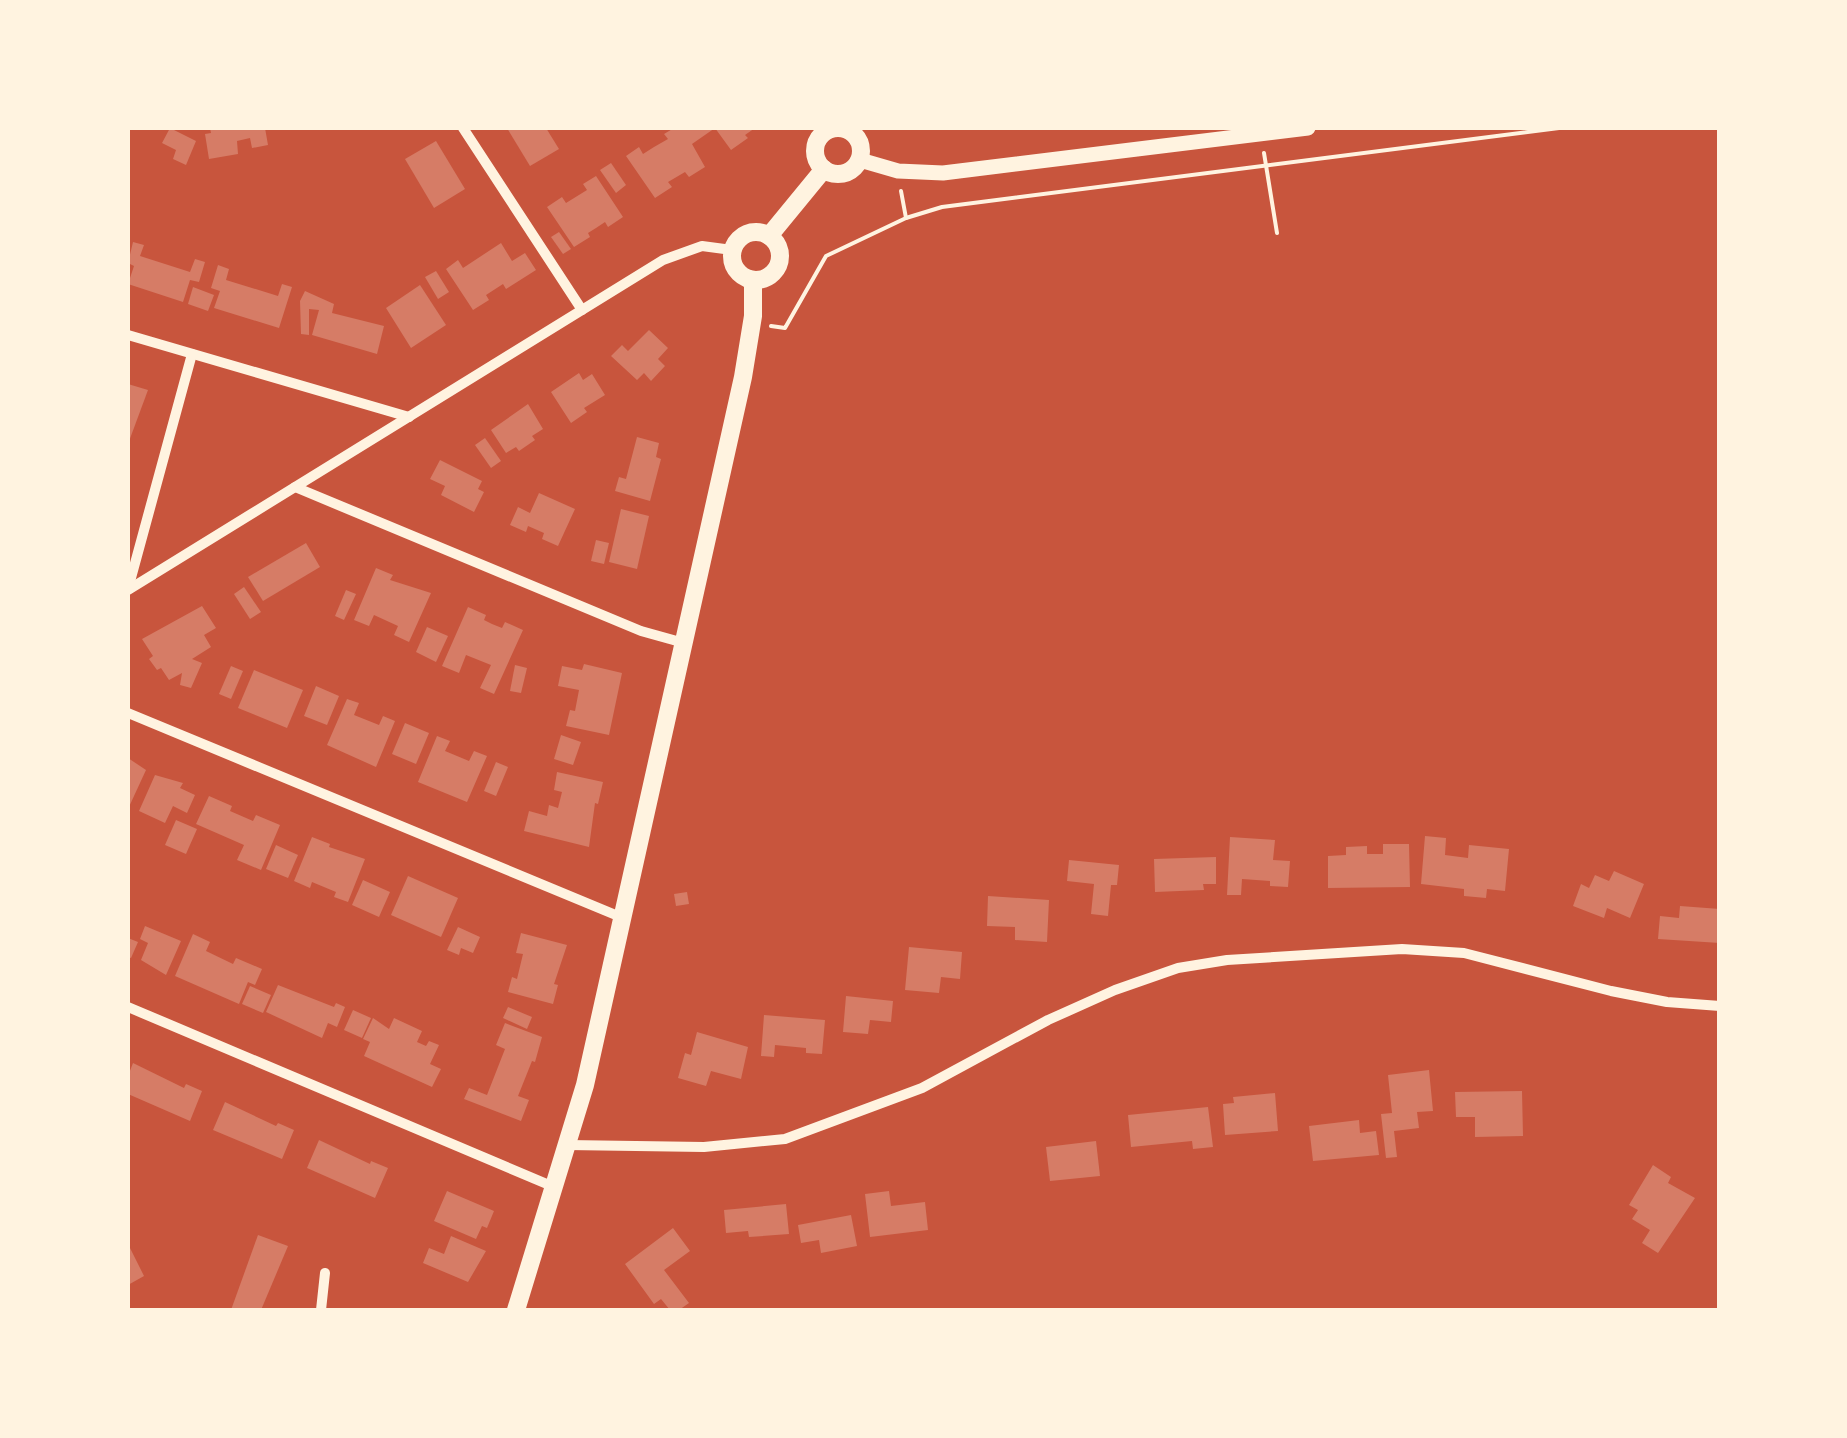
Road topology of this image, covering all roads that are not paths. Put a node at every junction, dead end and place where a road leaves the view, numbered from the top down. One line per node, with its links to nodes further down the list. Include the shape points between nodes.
1 (463, 128): 9 (street)
2 (840, 128): 4 (main road, via 858,139); 5 (main road, via 817,144)
3 (1308, 128): 4 (street, via 944,173 898,171)
4 (860, 160): 5 (main road, via 844,173)
5 (824, 170): 6 (main road)
6 (770, 236): 7 (main road, via 748,233); 8 (main road, via 779,249 778,264 770,276)
7 (732, 250): 8 (main road, via 734,266); 9 (street, via 702,246 663,260)
8 (753, 280): 15 (main road, via 743,377)
9 (582, 310): 12 (street)
10 (128, 336): 11 (street)
11 (192, 354): 12 (street); 14 (street)
12 (409, 416): 13 (street)
13 (295, 487): 14 (street); 15 (street)
14 (128, 590)
15 (685, 643): 17 (main road)
16 (128, 714): 17 (street)
17 (623, 918): 20 (main road)
18 (1720, 1006): 20 (street, via 1612,991 1464,952 1402,949 1227,960 1115,990 922,1088 784,1140 704,1147)
19 (128, 1007): 21 (street)
20 (567, 1144): 21 (main road)
21 (554, 1186): 24 (main road)
22 (325, 1273): 23 (street)
23 (320, 1310)
24 (516, 1310)

